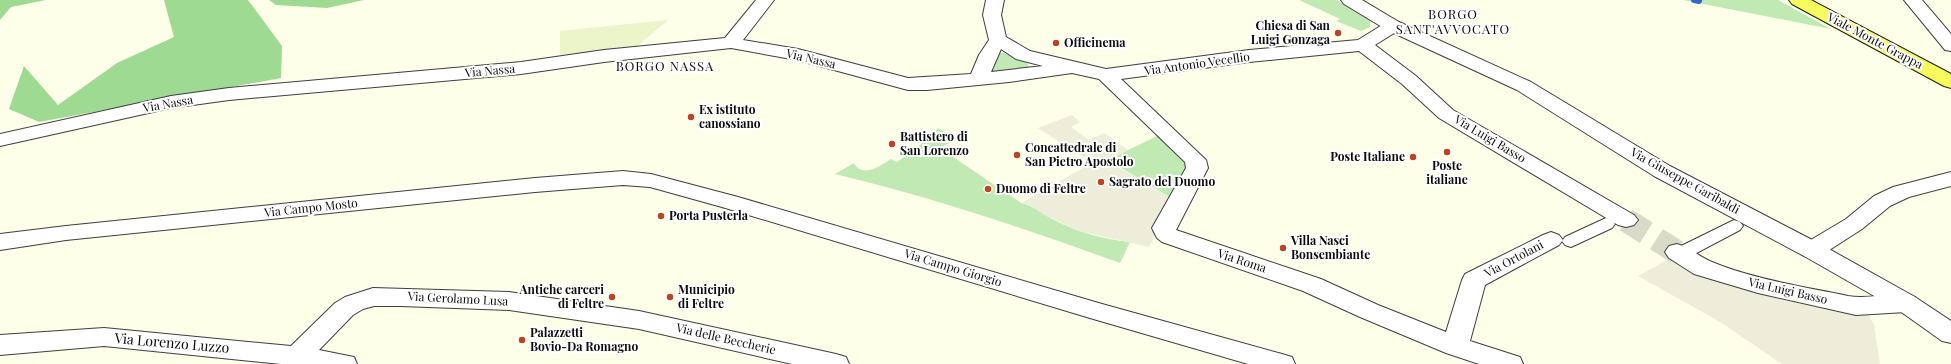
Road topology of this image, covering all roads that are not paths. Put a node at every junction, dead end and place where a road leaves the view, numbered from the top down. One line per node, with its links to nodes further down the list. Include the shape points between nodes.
1 (765, 0): 8 (street)
2 (995, 0): 7 (street, via 992,24)
3 (1350, 0): 6 (street, Via Giuseppe Garibaldi)
4 (1798, 0): 14 (main road, Viale Monte Grappa)
5 (1913, 0): 10 (street)
6 (1393, 26): 9 (street, Via Antonio Vecellio); 23 (street, Via Giuseppe Garibaldi, via 1524,86 1662,171)
7 (998, 40): 11 (street, via 1023,54); 13 (street, via 988,55)
8 (731, 43): 13 (street, Via Nassa, via 798,55 908,84); 15 (street, Via Nassa, via 604,56 521,68 229,94 171,102)
9 (1363, 45): 12 (street, Via Antonio Vecellio, via 1249,56); 18 (street, Via Luigi Basso, via 1409,80 1446,114)
10 (1951, 46)
11 (1068, 68): 12 (street, Via Antonio Vecellio); 13 (street, Via Nassa)
12 (1106, 75): 29 (street, Via Roma, via 1195,160 1197,168 1164,228 1170,237 1312,284 1369,311)
13 (979, 79)
14 (1951, 82)
15 (0, 140)
16 (623, 178): 22 (street, Via Campo Mosto, via 114,228); 33 (street, Via Campo Giorgio, via 651,182 730,202)
17 (1951, 179): 23 (street, via 1901,192 1882,201 1854,224)
18 (1626, 220)
19 (1606, 224): 21 (street)
20 (1734, 226): 24 (street)
21 (1561, 241): 29 (street, Via Ortolani, via 1474,280)
22 (0, 242)
23 (1812, 250): 25 (street, Via Giuseppe Garibaldi)
24 (1678, 253): 25 (street, Via Luigi Basso, via 1703,268 1758,285 1856,306)
25 (1906, 303): 27 (street, Via Giuseppe Garibaldi)
26 (639, 320): 30 (street, Via Gerolamo Lusa, via 508,301 401,296 373,298 354,303 344,309); 32 (street, Via delle Beccherie)
27 (1951, 334)
28 (0, 345): 30 (street, Via Lorenzo Luzzo, via 104,337)
29 (1455, 346): 34 (street, Via Roma)
30 (297, 356): 31 (street, Via Lorenzo Luzzo)
31 (344, 364)
32 (836, 364)
33 (1282, 364)
34 (1510, 364)

